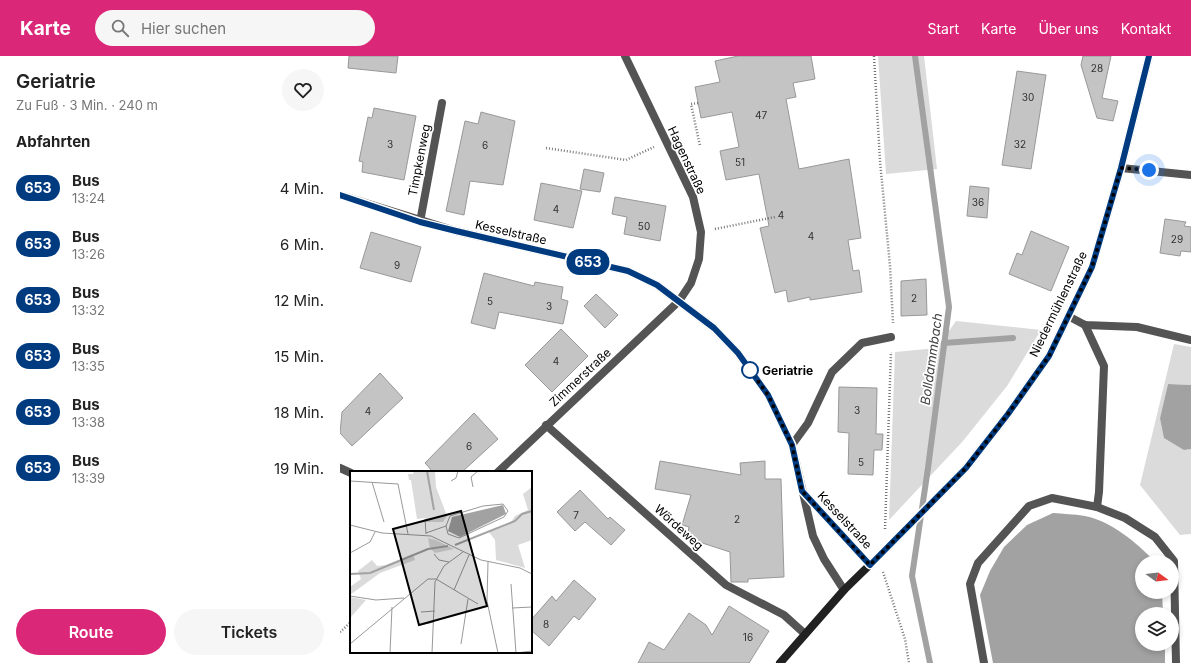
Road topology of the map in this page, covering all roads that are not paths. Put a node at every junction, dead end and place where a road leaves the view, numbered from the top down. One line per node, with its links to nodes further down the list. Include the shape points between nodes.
1 (624, 56): 8 (street, Hagenstraße, via 693,197 701,232 697,265 691,283)
2 (1149, 56): 4 (main road, Niedermühlenstraße)
3 (442, 103): 7 (street, Timpkenweg)
4 (1121, 168): 5 (street); 9 (main road, Niedermühlenstraße, via 1092,267)
5 (1191, 175)
6 (340, 195): 7 (street, Kesselstraße)
7 (420, 222): 8 (street, Kesselstraße, via 628,271 657,285)
8 (679, 301): 13 (street, Zimmerstraße); 14 (street, Kesselstraße, via 714,328 738,353 768,395)
9 (1068, 316): 10 (street); 20 (main road, Niedermühlenstraße, via 1049,356 966,468)
10 (1085, 325): 12 (street, via 1137,327); 19 (street, via 1104,366 1100,492)
11 (891, 337): 14 (street, via 862,344 832,372 808,423)
12 (1191, 340)
13 (546, 425): 16 (street, Zimmerstraße); 22 (street, Wördeweg, via 726,585 784,615)
14 (792, 445): 18 (street, Kesselstraße)
15 (340, 468): 17 (street)
16 (499, 471)
17 (350, 473)
18 (802, 491): 20 (street, Kesselstraße); 21 (street, Kesselstraße, via 813,536)
19 (1096, 507): 24 (street, via 1052,498 1029,506 978,563 970,584); 25 (street, via 1125,518 1154,537 1174,561)
20 (870, 565): 21 (main road, Niedermühlenstraße)
21 (844, 590): 22 (main road, Niedermühlenstraße)
22 (805, 634): 23 (main road, Niedermühlenstraße)
23 (780, 663)
24 (984, 663)
25 (1176, 663)

